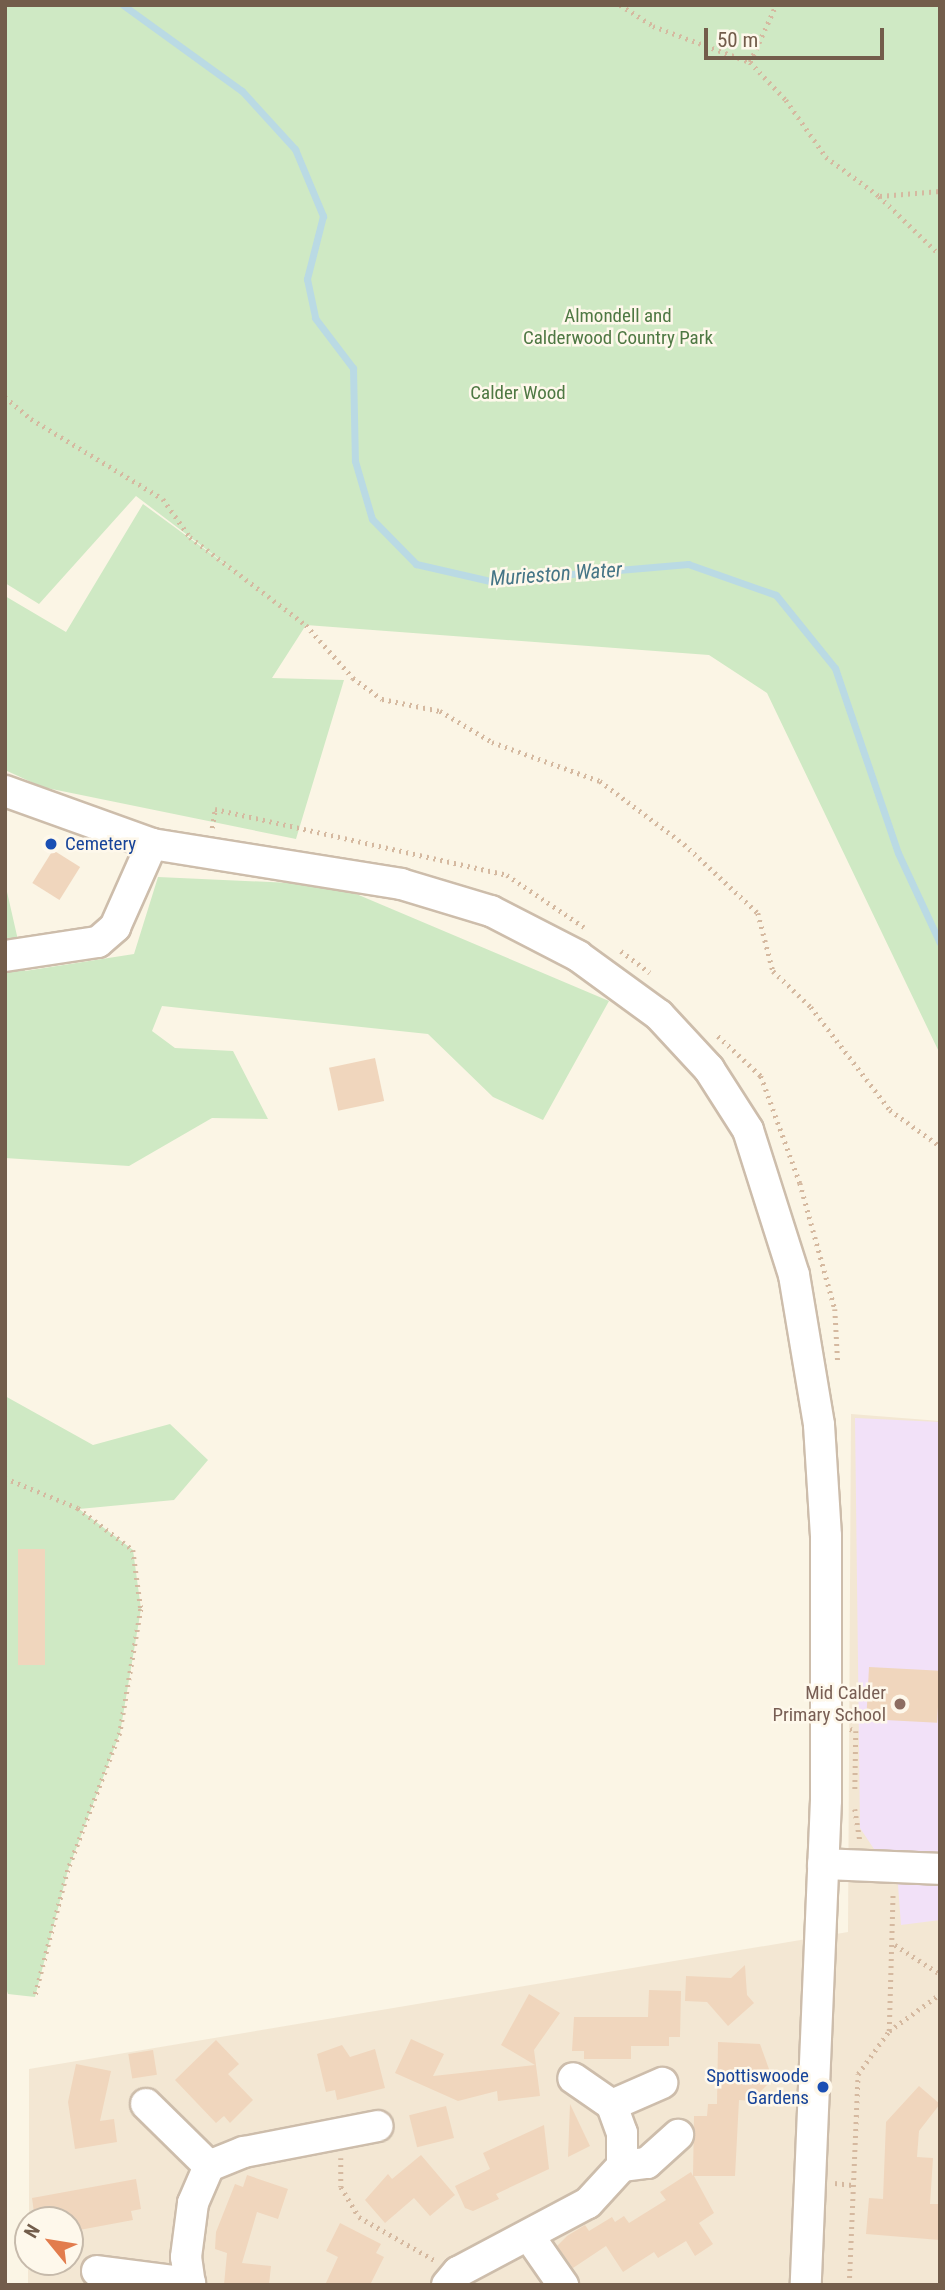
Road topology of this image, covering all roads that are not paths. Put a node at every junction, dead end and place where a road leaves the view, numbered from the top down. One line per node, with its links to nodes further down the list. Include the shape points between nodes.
1 (5, 791): 2 (street)
2 (152, 844): 3 (street, via 115,927 98,942); 4 (street, via 401,884 491,911 578,956 659,1015 709,1069 748,1130 794,1275 819,1425 825,1536)
3 (5, 956)
4 (823, 1864): 5 (street); 19 (street)
5 (940, 1869)
6 (573, 2078): 9 (street)
7 (662, 2083): 9 (street)
8 (146, 2104): 12 (street)
9 (612, 2105): 13 (street, via 622,2133)
10 (378, 2126): 12 (street, via 339,2145 244,2152)
11 (678, 2136): 13 (street, via 647,2163)
12 (209, 2166): 17 (street, via 192,2203 186,2257)
13 (622, 2166): 14 (street, via 589,2203)
14 (529, 2236): 16 (street); 18 (street)
15 (97, 2271): 17 (street)
16 (453, 2278)
17 (190, 2284)
18 (563, 2285)
19 (806, 2285)

